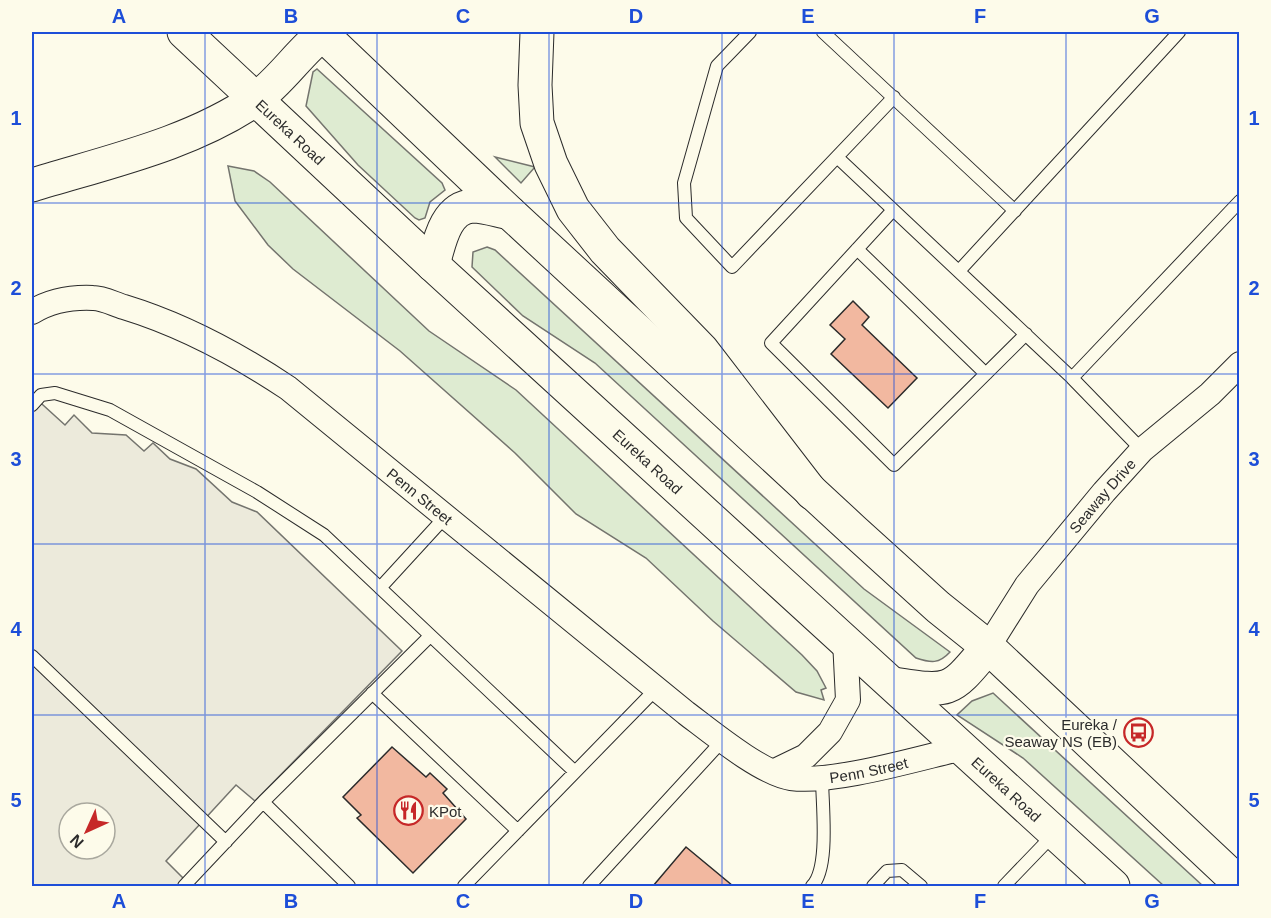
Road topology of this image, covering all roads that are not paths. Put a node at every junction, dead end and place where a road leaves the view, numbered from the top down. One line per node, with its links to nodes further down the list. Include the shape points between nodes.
1 (184, 32): 8 (main road, Eureka Road)
2 (322, 32): 8 (main road); 14 (main road)
3 (537, 32): 25 (main road, via 537,123 573,209 604,250 702,350)
4 (750, 32): 9 (lane, via 717,66 684,183 686,218 732,267)
5 (823, 32): 7 (lane)
6 (1179, 32): 13 (lane)
7 (894, 97): 9 (lane); 13 (lane)
8 (258, 98): 10 (main road, via 197,131); 16 (main road, Eureka Road)
9 (837, 157): 12 (lane)
10 (32, 185)
11 (1239, 201): 22 (lane)
12 (893, 210): 15 (lane); 17 (lane)
13 (1015, 211): 17 (lane)
14 (510, 213): 16 (main road, via 471,206 461,210 443,231); 25 (main road)
15 (857, 249): 21 (lane); 21 (lane, via 771,343 894,465)
16 (433, 265): 29 (main road, Eureka Road)
17 (959, 271): 19 (lane)
18 (32, 312): 26 (street, Penn Street, via 48,302 94,298 194,333 288,388)
19 (1026, 334): 21 (lane); 22 (lane)
20 (1239, 364): 24 (street, Seaway Drive, via 1210,394)
21 (986, 374)
22 (1072, 378): 24 (lane)
23 (32, 405): 27 (lane, via 41,395 55,393 110,410 324,535)
24 (1142, 450): 30 (street, Seaway Drive, via 1027,585)
25 (812, 493): 30 (main road)
26 (446, 516): 27 (lane); 33 (street, Penn Street)
27 (380, 588): 28 (lane)
28 (429, 637): 34 (lane); 38 (lane)
29 (845, 640): 32 (main road, Eureka Road); 37 (street, via 848,700 830,732 806,756)
30 (988, 647): 32 (main road, via 959,682 936,691); 44 (main road)
31 (32, 656): 43 (lane)
32 (893, 684): 36 (main road, Eureka Road)
33 (656, 689): 35 (street, Penn Street); 38 (lane)
34 (372, 693): 40 (lane); 41 (lane)
35 (723, 740): 37 (street, Penn Street, via 750,760); 48 (lane)
36 (963, 748): 39 (street, Penn Street); 42 (main road, Eureka Road)
37 (775, 771): 39 (street, Penn Street, via 790,778)
38 (575, 772): 41 (lane)
39 (822, 777): 49 (lane, via 822,865)
40 (263, 801): 43 (lane); 46 (lane)
41 (518, 831): 47 (lane)
42 (1055, 833): 52 (lane); 53 (main road, Eureka Road)
43 (226, 842): 45 (lane)
44 (1239, 884)
45 (184, 886)
46 (349, 886)
47 (464, 886)
48 (589, 886)
49 (812, 886)
50 (873, 886): 51 (lane, via 888,871 902,870)
51 (921, 886)
52 (1004, 886)
53 (1113, 886)

